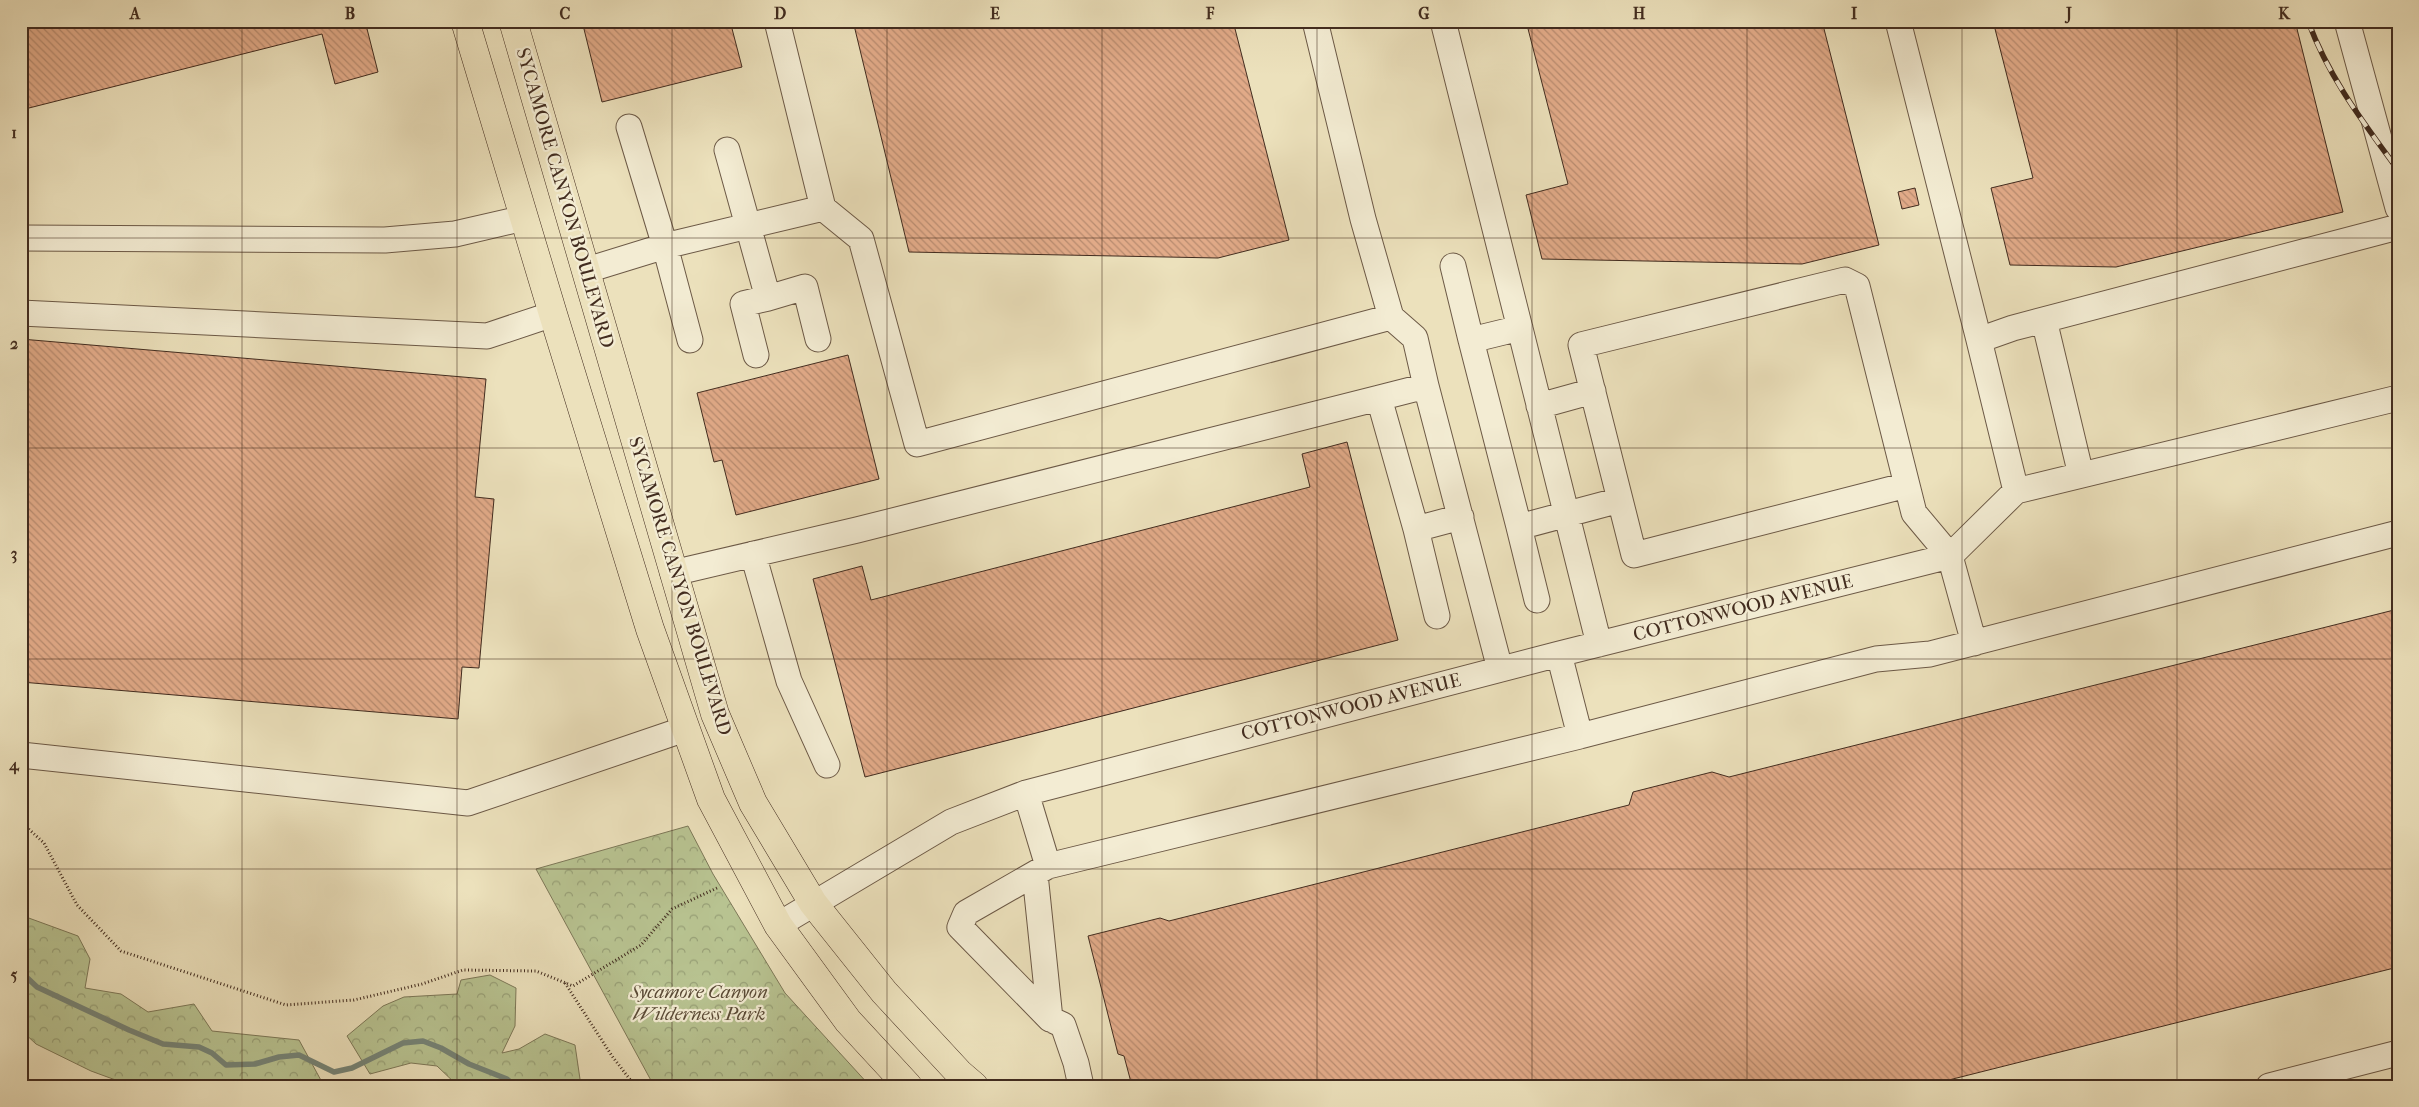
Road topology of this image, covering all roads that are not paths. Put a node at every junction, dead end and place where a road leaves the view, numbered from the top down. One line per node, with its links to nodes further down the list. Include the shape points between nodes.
1 (465, 21): 12 (main road, SYCAMORE CANYON BOULEVARD)
2 (513, 21): 18 (main road, SYCAMORE CANYON BOULEVARD)
3 (777, 21): 10 (street)
4 (1315, 21): 22 (street, via 1363,219)
5 (1443, 21): 24 (street)
6 (1898, 21): 28 (street)
7 (2347, 21): 11 (street)
8 (629, 127): 16 (street)
9 (726, 150): 13 (street)
10 (823, 208): 13 (street); 22 (street, via 861,239 917,444)
11 (2398, 208)
12 (524, 218): 15 (street, via 455,234 386,240); 21 (main road, SYCAMORE CANYON BOULEVARD)
13 (748, 226): 16 (street); 19 (street)
14 (2398, 227): 23 (street)
15 (21, 238)
16 (665, 246): 18 (street); 26 (street)
17 (1452, 266): 27 (street)
18 (587, 270): 46 (main road, SYCAMORE CANYON BOULEVARD)
19 (768, 298): 25 (street, via 805,287); 29 (street, via 743,304)
20 (21, 313): 21 (street, via 488,336)
21 (552, 314): 53 (main road, SYCAMORE CANYON BOULEVARD, via 650,629)
22 (1391, 317): 30 (street, via 1415,338)
23 (2044, 320): 28 (street); 35 (street)
24 (1520, 328): 27 (street); 34 (street)
25 (818, 339)
26 (690, 340)
27 (1471, 340): 41 (street)
28 (1979, 340): 37 (street)
29 (756, 355)
30 (1426, 386): 32 (street); 40 (street)
31 (1593, 391): 34 (street); 36 (street, via 1581,345 1845,280 1857,286); 38 (street)
32 (1379, 398): 42 (street); 44 (street)
33 (2398, 398): 35 (street)
34 (1539, 406): 39 (street)
35 (2081, 475): 37 (street)
36 (1907, 485): 38 (street, via 1634,555); 45 (street, via 1914,513)
37 (2016, 491): 45 (street)
38 (1620, 500): 39 (street)
39 (1567, 514): 41 (street); 50 (street)
40 (1461, 517): 42 (street); 52 (street)
41 (1519, 527): 47 (street)
42 (1416, 529): 48 (street)
43 (2398, 533): 49 (street)
44 (753, 554): 46 (street); 56 (street, via 788,680)
45 (1950, 556): 49 (street); 50 (street, COTTONWOOD AVENUE)
46 (673, 573): 59 (main road, SYCAMORE CANYON BOULEVARD, via 715,714 753,803)
47 (1537, 600)
48 (1437, 616)
49 (1974, 643): 54 (street, via 1930,654 1876,659)
50 (1599, 644): 51 (street, COTTONWOOD AVENUE)
51 (1559, 654): 52 (street, COTTONWOOD AVENUE); 54 (street)
52 (1500, 669): 57 (street, COTTONWOOD AVENUE)
53 (685, 729): 55 (street, via 468,803); 60 (main road, SYCAMORE CANYON BOULEVARD, via 711,799)
54 (1580, 736): 58 (street)
55 (21, 755)
56 (827, 765)
57 (1026, 793): 58 (street); 59 (street, COTTONWOOD AVENUE, via 951,822)
58 (1041, 870): 61 (street); 61 (street, via 966,913 960,927)
59 (813, 903): 60 (street, COTTONWOOD AVENUE); 64 (main road, SYCAMORE CANYON BOULEVARD, via 884,992)
60 (778, 925): 63 (main road, SYCAMORE CANYON BOULEVARD, via 848,1021)
61 (1050, 1019): 65 (street, via 1063,1025)
62 (2398, 1053): 66 (street)
63 (908, 1086)
64 (974, 1086)
65 (1081, 1086)
66 (2269, 1086)

